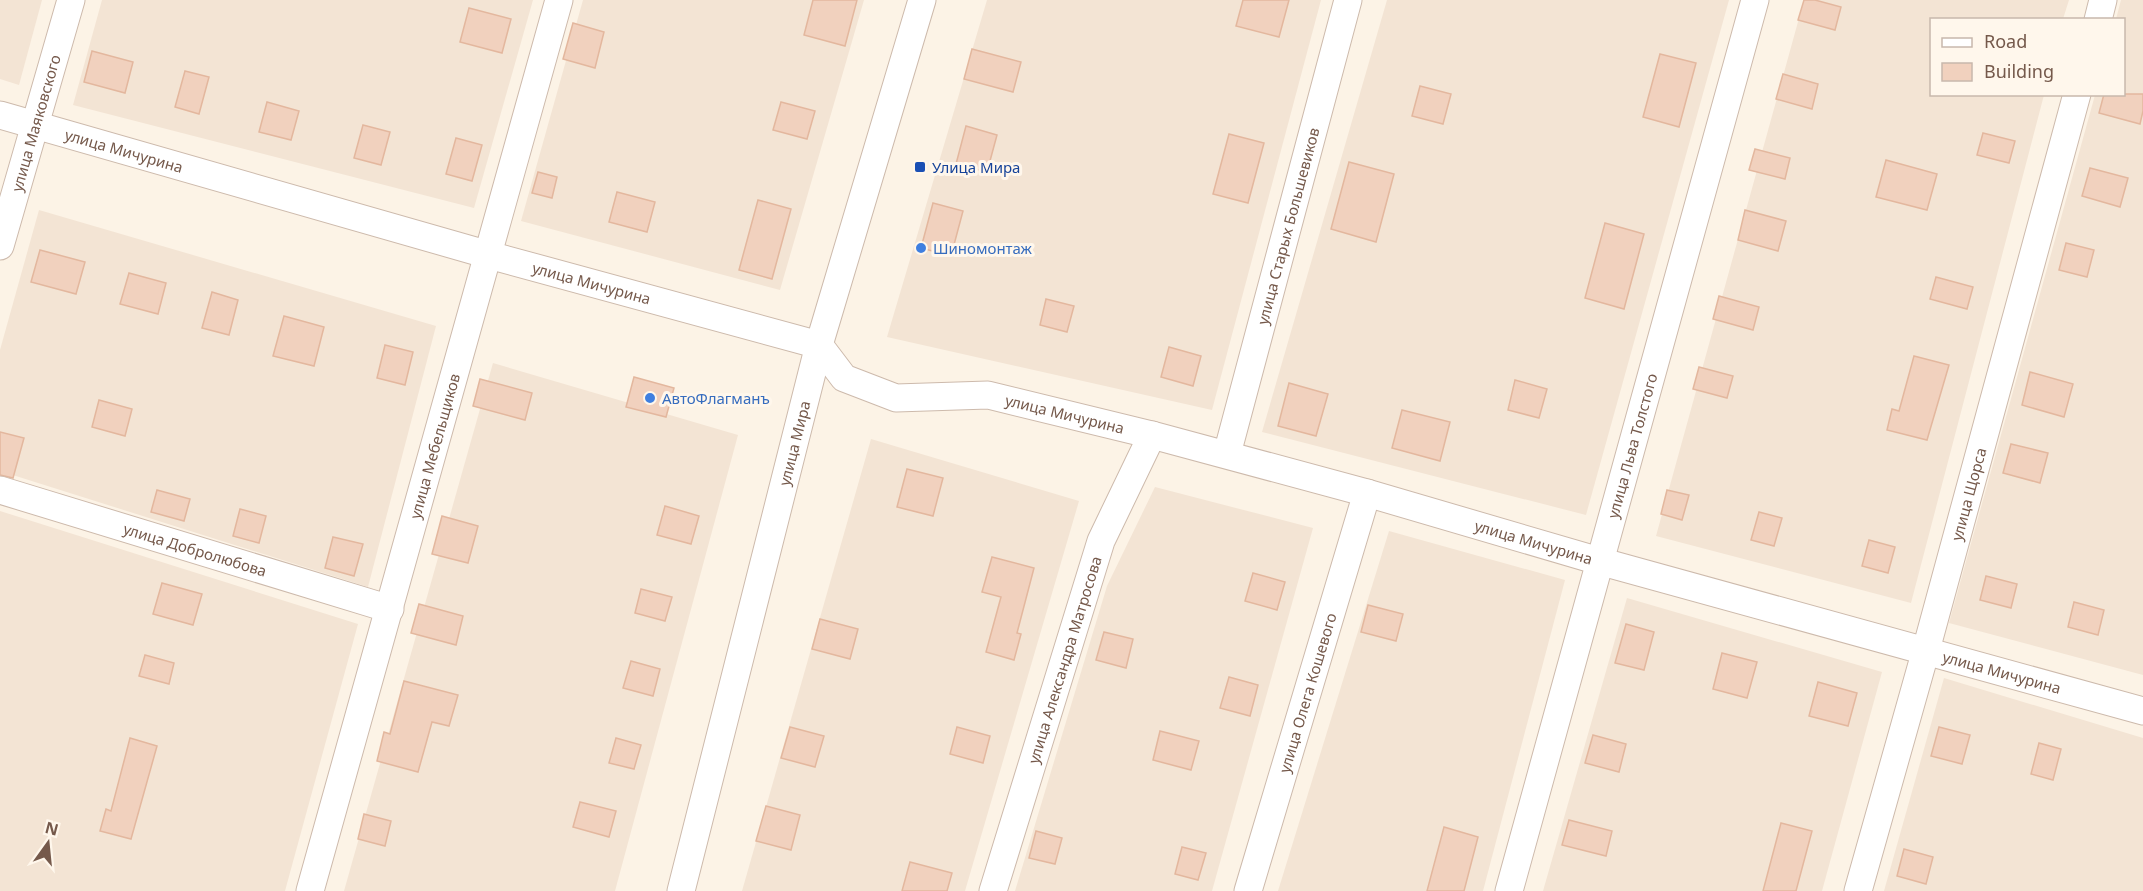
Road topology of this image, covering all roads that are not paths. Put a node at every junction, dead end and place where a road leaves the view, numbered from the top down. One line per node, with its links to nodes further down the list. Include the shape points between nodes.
1 (71, 0): 10 (street, улица Маяковского)
2 (559, 0): 12 (street, улица Мебельщиков)
3 (922, 0): 13 (street, улица Мира)
4 (1348, 0): 15 (street, улица Старых Большевиков)
5 (1755, 0): 18 (street, улица Льва Толстого)
6 (2103, 0): 7 (street)
7 (2098, 18)
8 (2076, 96): 20 (street, улица Щорса)
9 (0, 115): 10 (street, улица Мичурина)
10 (34, 125): 11 (street, улица Маяковского); 12 (street, улица Мичурина)
11 (0, 246)
12 (489, 255): 13 (street, улица Мичурина); 19 (street, улица Мебельщиков)
13 (819, 345): 14 (street, улица Мичурина, via 844,378 896,398 988,395); 23 (street, улица Мира)
14 (1152, 435): 15 (street, улица Мичурина); 24 (street, улица Александра Матросова, via 1101,541)
15 (1227, 454): 17 (street, улица Мичурина)
16 (0, 490): 19 (street, улица Добролюбова)
17 (1366, 493): 18 (street, улица Мичурина); 25 (street, улица Олега Кошевого)
18 (1599, 561): 20 (street, улица Мичурина); 26 (street, улица Льва Толстого)
19 (390, 609): 22 (street, улица Мебельщиков)
20 (1926, 650): 21 (street, улица Мичурина); 27 (street, улица Щорса)
21 (2143, 711)
22 (310, 891)
23 (681, 891)
24 (993, 891)
25 (1248, 891)
26 (1509, 891)
27 (1858, 891)

